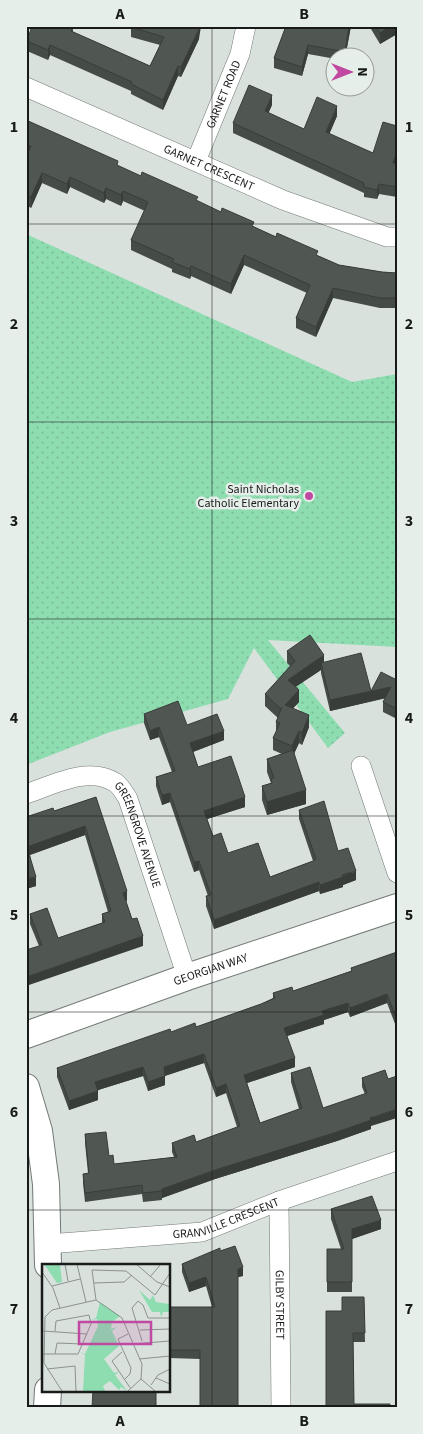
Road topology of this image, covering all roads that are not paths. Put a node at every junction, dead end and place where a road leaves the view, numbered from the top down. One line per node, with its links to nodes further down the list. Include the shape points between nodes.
1 (246, 26): 3 (street, GARNET ROAD, via 240,54)
2 (26, 87): 3 (street, GARNET CRESCENT)
3 (196, 161): 4 (street, GARNET CRESCENT, via 282,200 387,237)
4 (397, 237)
5 (361, 766): 7 (street)
6 (26, 794): 9 (street, GREENGROVE AVENUE, via 86,775 117,784 128,799)
7 (397, 873)
8 (397, 907): 9 (street, GEORGIAN WAY)
9 (187, 977): 10 (street, GEORGIAN WAY)
10 (26, 1035)
11 (26, 1087): 13 (street, via 40,1131)
12 (26, 1131): 13 (street)
13 (42, 1160): 16 (street)
14 (397, 1161): 15 (street, GRANVILLE CRESCENT)
15 (279, 1202): 16 (street, GRANVILLE CRESCENT, via 202,1232); 19 (street, GILBY STREET)
16 (48, 1255)
17 (48, 1392): 18 (street)
18 (47, 1408)
19 (281, 1408)

